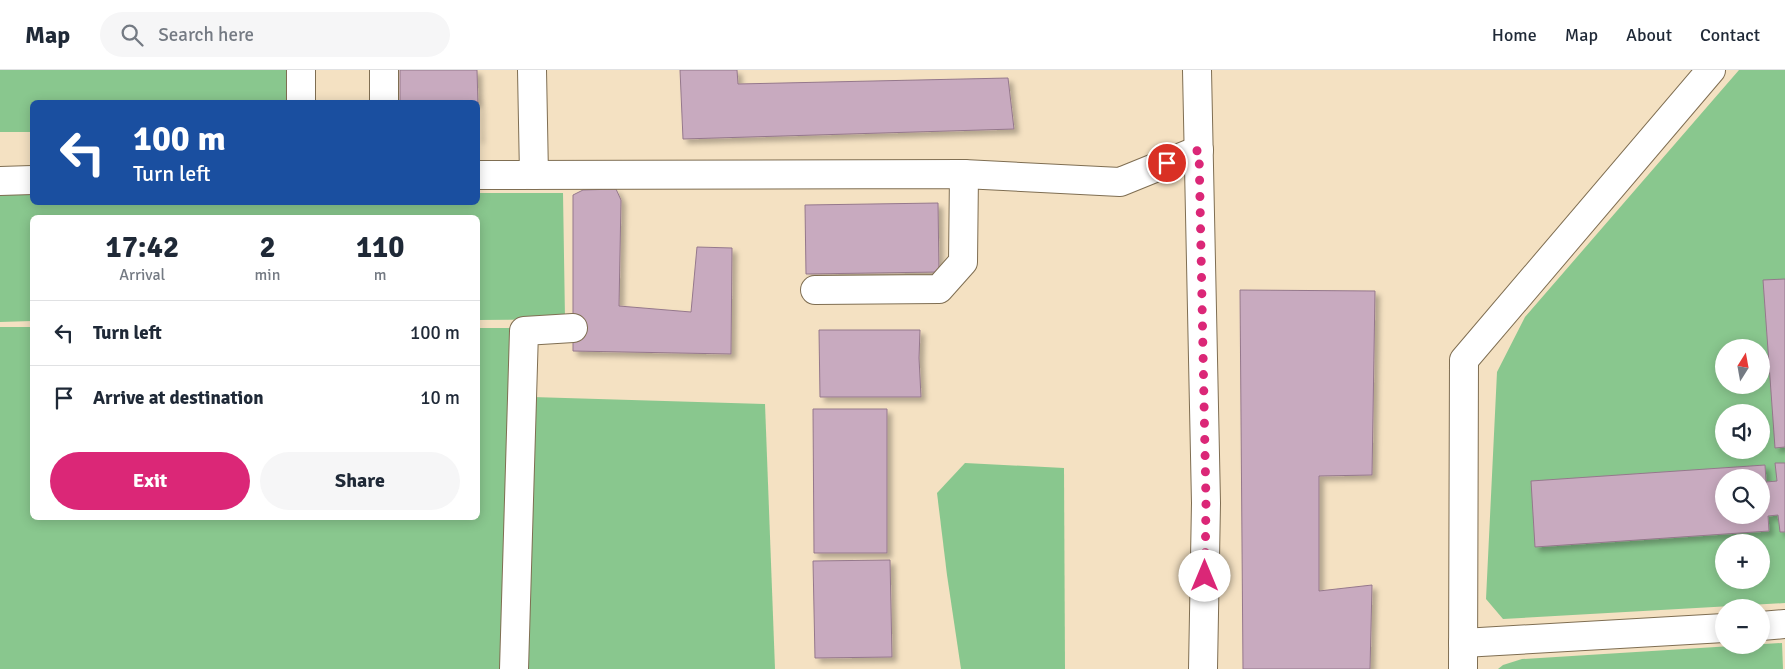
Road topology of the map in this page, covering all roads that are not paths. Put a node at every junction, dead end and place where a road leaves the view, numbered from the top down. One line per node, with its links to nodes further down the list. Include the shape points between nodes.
1 (302, 70): 6 (street)
2 (384, 70): 7 (street)
3 (532, 70): 10 (street)
4 (1197, 70): 8 (street)
5 (1711, 70): 19 (street, via 1464,360)
6 (302, 100)
7 (384, 100)
8 (1199, 150): 9 (street, via 1120,182); 21 (street, via 1206,502)
9 (964, 174): 10 (street); 14 (street, via 963,262 940,289)
10 (534, 175): 11 (street)
11 (480, 176)
12 (30, 180): 13 (street)
13 (0, 181)
14 (815, 290)
15 (573, 328): 20 (street, via 524,331)
16 (1785, 624): 17 (street)
17 (1770, 625)
18 (1715, 629): 19 (street)
19 (1463, 656)
20 (514, 669)
21 (1204, 669)

